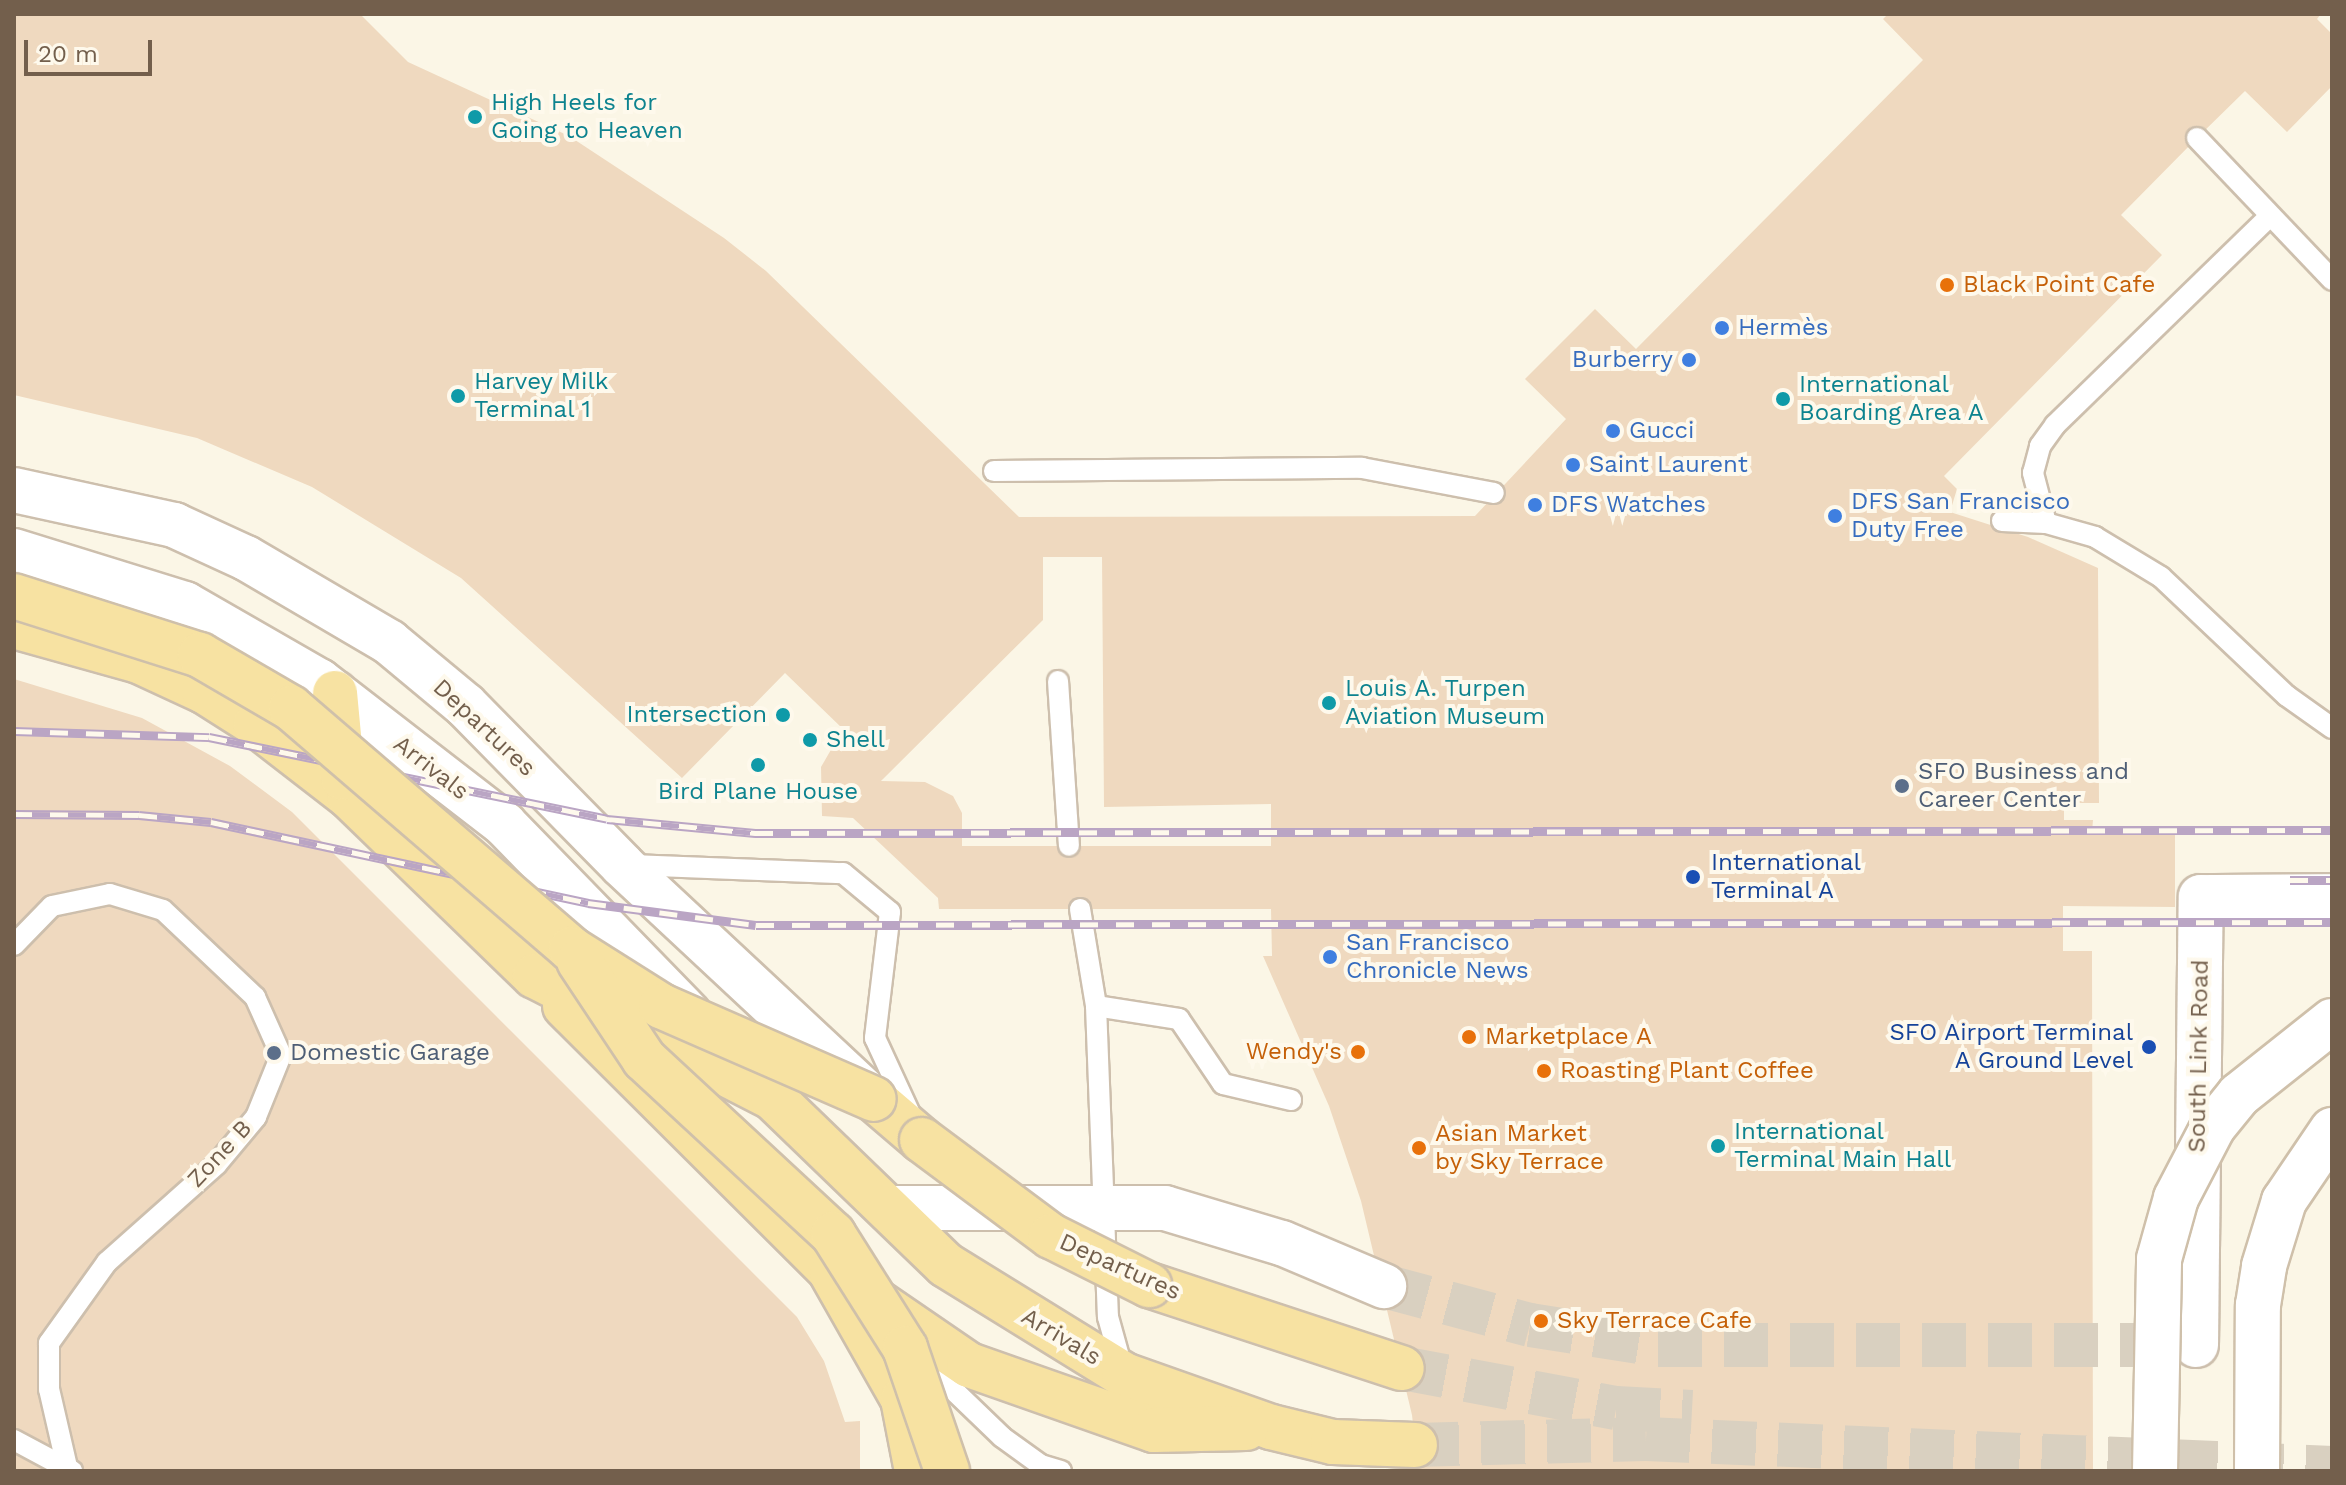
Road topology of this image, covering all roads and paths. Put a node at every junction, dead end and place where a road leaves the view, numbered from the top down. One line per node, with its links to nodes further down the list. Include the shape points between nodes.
1 (2197, 138): 2 (lane)
2 (2270, 216): 3 (lane); 8 (lane, via 2040,446 2033,473)
3 (2332, 280)
4 (994, 471): 6 (lane, via 1362,468)
5 (14, 490): 17 (main road, Departures, via 174,525 246,558 358,622 465,705)
6 (1494, 493)
7 (2002, 521): 8 (lane)
8 (2046, 523): 14 (lane, via 2095,537 2161,577 2287,696)
9 (14, 551): 13 (main road, Arrivals, via 185,604)
10 (14, 596): 21 (main road, Departures, bridge, via 200,655 291,708)
11 (14, 626): 15 (main road, Arrivals, via 139,661 204,691)
12 (1058, 681): 16 (lane)
13 (335, 693): 15 (main road); 25 (main road, Arrivals, via 505,825)
14 (2332, 728)
15 (344, 793): 22 (main road, Arrivals)
16 (1069, 846)
17 (622, 865): 26 (main road, Departures); 29 (lane, via 843,873 890,912 875,1038)
18 (2332, 896): 34 (main road, South Link Road, via 2201,897)
19 (1080, 909): 23 (lane)
20 (14, 945): 40 (lane, Zone B, via 52,906 110,894 163,910 255,997 281,1055 256,1117 216,1165 107,1262 49,1343 49,1389)
21 (571, 949): 26 (main road, Departures, bridge, via 661,1006); 42 (main road, bridge, via 644,1059 833,1234 905,1348)
22 (535, 976): 25 (main road, Arrivals); 32 (main road)
23 (1096, 1006): 27 (lane, via 1179,1019 1223,1084); 30 (lane)
24 (2332, 1021): 44 (main road, bridge, via 2239,1095 2207,1136 2176,1198 2159,1259 2156,1296)
25 (773, 1098): 31 (main road, Arrivals)
26 (874, 1099): 29 (main road, Departures)
27 (1291, 1100)
28 (2332, 1130): 45 (main road, bridge, via 2284,1201 2264,1266 2258,1305)
29 (922, 1140): 35 (main road, Departures, bridge, via 1051,1236 1149,1285)
30 (1107, 1206): 31 (main road); 33 (main road, via 1165,1208 1282,1243); 36 (lane, via 1108,1317)
31 (889, 1208): 36 (main road, Arrivals, via 946,1265)
32 (830, 1270): 37 (main road, via 969,1365 1013,1384 1154,1430); 41 (main road, via 903,1399); 43 (lane, via 1002,1437 1041,1465)
33 (1384, 1286)
34 (2196, 1345)
35 (1402, 1368)
36 (1124, 1375): 37 (main road, Arrivals)
37 (1271, 1427): 39 (main road, Arrivals, via 1333,1442)
38 (14, 1440): 40 (lane)
39 (1415, 1445)
40 (68, 1470)
41 (917, 1471)
42 (947, 1471)
43 (1061, 1471)
44 (2155, 1471)
45 (2257, 1471)

